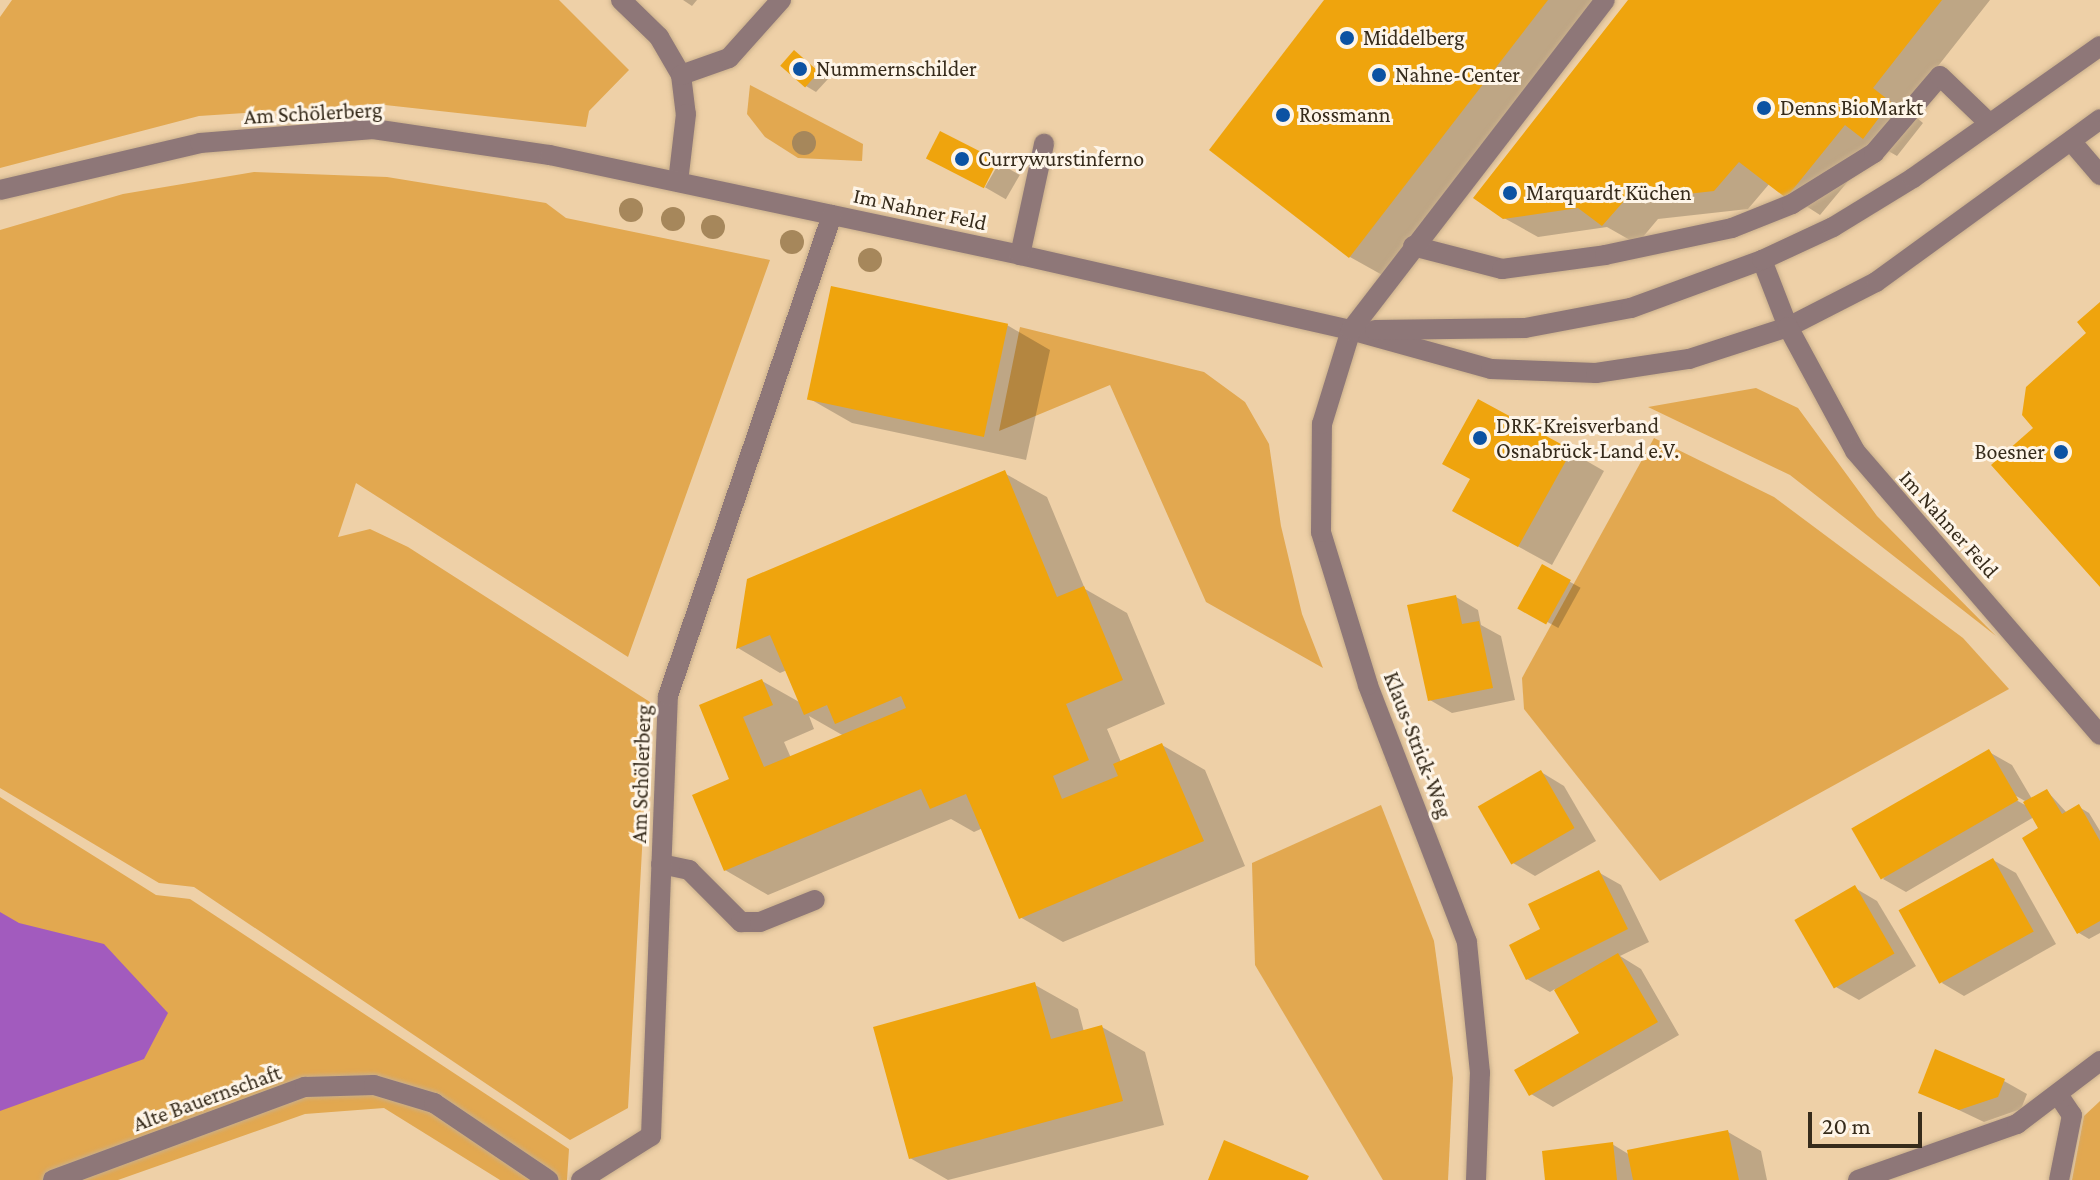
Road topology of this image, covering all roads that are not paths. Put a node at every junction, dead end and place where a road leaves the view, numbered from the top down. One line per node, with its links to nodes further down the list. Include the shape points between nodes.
1 (621, 0): 7 (street, via 659,37)
2 (781, 0): 7 (street, via 729,58)
3 (1605, 0): 16 (street, Klaus-Strick-Weg)
4 (2100, 30): 6 (street)
5 (2100, 46): 6 (street, Im Nahner Feld)
6 (2082, 58): 9 (street, Im Nahner Feld)
7 (681, 75): 13 (street, via 686,114)
8 (2100, 119): 10 (street, Im Nahner Feld)
9 (1990, 124): 16 (street, via 1940,76 1874,153 1792,204 1732,228 1605,255 1502,269); 18 (street, Im Nahner Feld, via 1833,227)
10 (2071, 141): 12 (street); 19 (street, Im Nahner Feld, via 1876,282)
11 (1044, 144): 17 (street)
12 (2100, 175)
13 (678, 182): 14 (street, Am Schölerberg, via 550,155 373,129 200,143); 15 (street, Im Nahner Feld)
14 (0, 190)
15 (832, 215): 17 (street, Im Nahner Feld); 22 (street, Am Schölerberg, via 668,696)
16 (1413, 246): 20 (street, Klaus-Strick-Weg)
17 (1020, 255): 20 (street, Im Nahner Feld)
18 (1762, 260): 19 (street, Im Nahner Feld); 20 (street, Im Nahner Feld, via 1631,308 1525,328)
19 (1788, 327): 20 (street, Im Nahner Feld, via 1689,359 1596,373 1491,369); 21 (street, Im Nahner Feld, via 1855,451)
20 (1351, 330): 29 (street, Klaus-Strick-Weg, via 1322,424 1321,532 1368,685 1467,942 1480,1073)
21 (2100, 735)
22 (661, 864): 23 (street, via 689,870 741,922 760,922); 28 (street, Am Schölerberg, via 651,1136)
23 (815, 900)
24 (2100, 1061): 25 (street)
25 (2059, 1096): 30 (street, via 2017,1124); 31 (street, via 2072,1115)
26 (53, 1180): 27 (street, Alte Bauernschaft, via 305,1087 374,1085 434,1103)
27 (548, 1180)
28 (581, 1180)
29 (1476, 1180)
30 (1858, 1180)
31 (2059, 1180)

